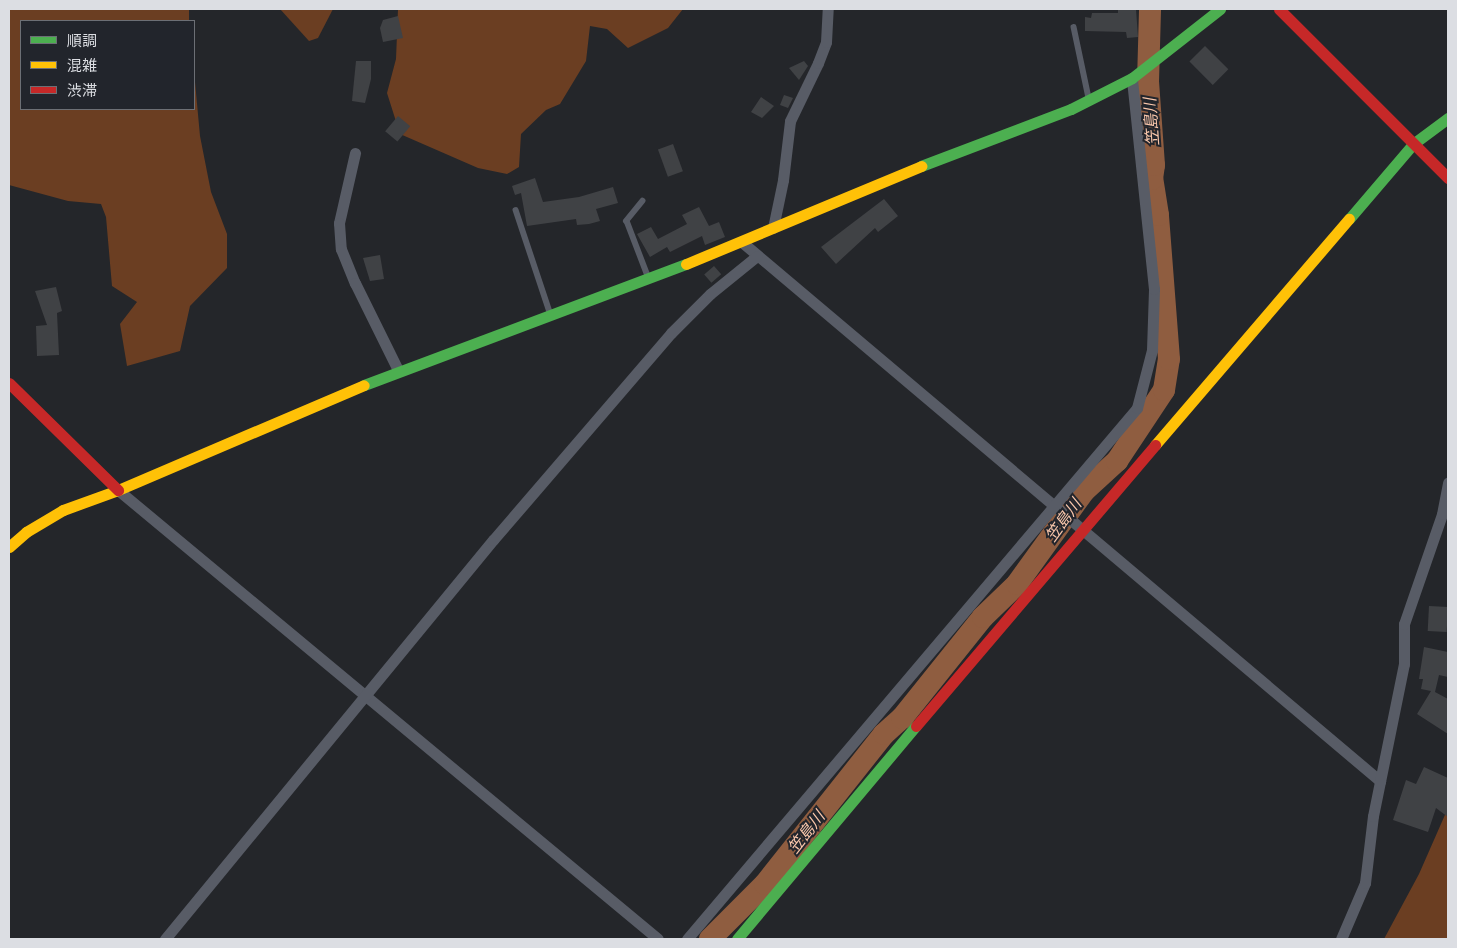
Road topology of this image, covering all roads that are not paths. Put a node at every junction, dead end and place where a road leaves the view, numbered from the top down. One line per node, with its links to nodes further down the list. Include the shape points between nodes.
1 (828, 9): 13 (street, via 826,42 790,120)
2 (1220, 9): 5 (street)
3 (1279, 9): 8 (street)
4 (1074, 27): 6 (lane)
5 (1132, 78): 6 (street); 22 (street, via 1154,290 1152,350 1137,408)
6 (1090, 100): 13 (street)
7 (1448, 118): 8 (street)
8 (1413, 144): 10 (street); 23 (street)
9 (355, 153): 18 (street, via 339,224 341,249)
10 (1448, 178)
11 (643, 201): 16 (lane, via 627,221)
12 (516, 210): 17 (lane)
13 (773, 228): 14 (street)
14 (743, 243): 15 (street); 16 (street)
15 (757, 256): 22 (street); 25 (street, via 710,294 671,333)
16 (649, 278): 17 (street)
17 (551, 314): 18 (street)
18 (398, 370): 21 (street)
19 (9, 382): 21 (street)
20 (1448, 483): 26 (street, via 1442,514 1404,624 1400,693)
21 (118, 490): 24 (street, via 63,510 26,532); 25 (street)
22 (1054, 507): 23 (street); 29 (street)
23 (1082, 529): 26 (street); 30 (street)
24 (9, 547)
25 (366, 694): 27 (street); 28 (street)
26 (1380, 782): 31 (street, via 1366,883)
27 (165, 939)
28 (658, 939)
29 (687, 939)
30 (737, 939)
31 (1341, 939)

